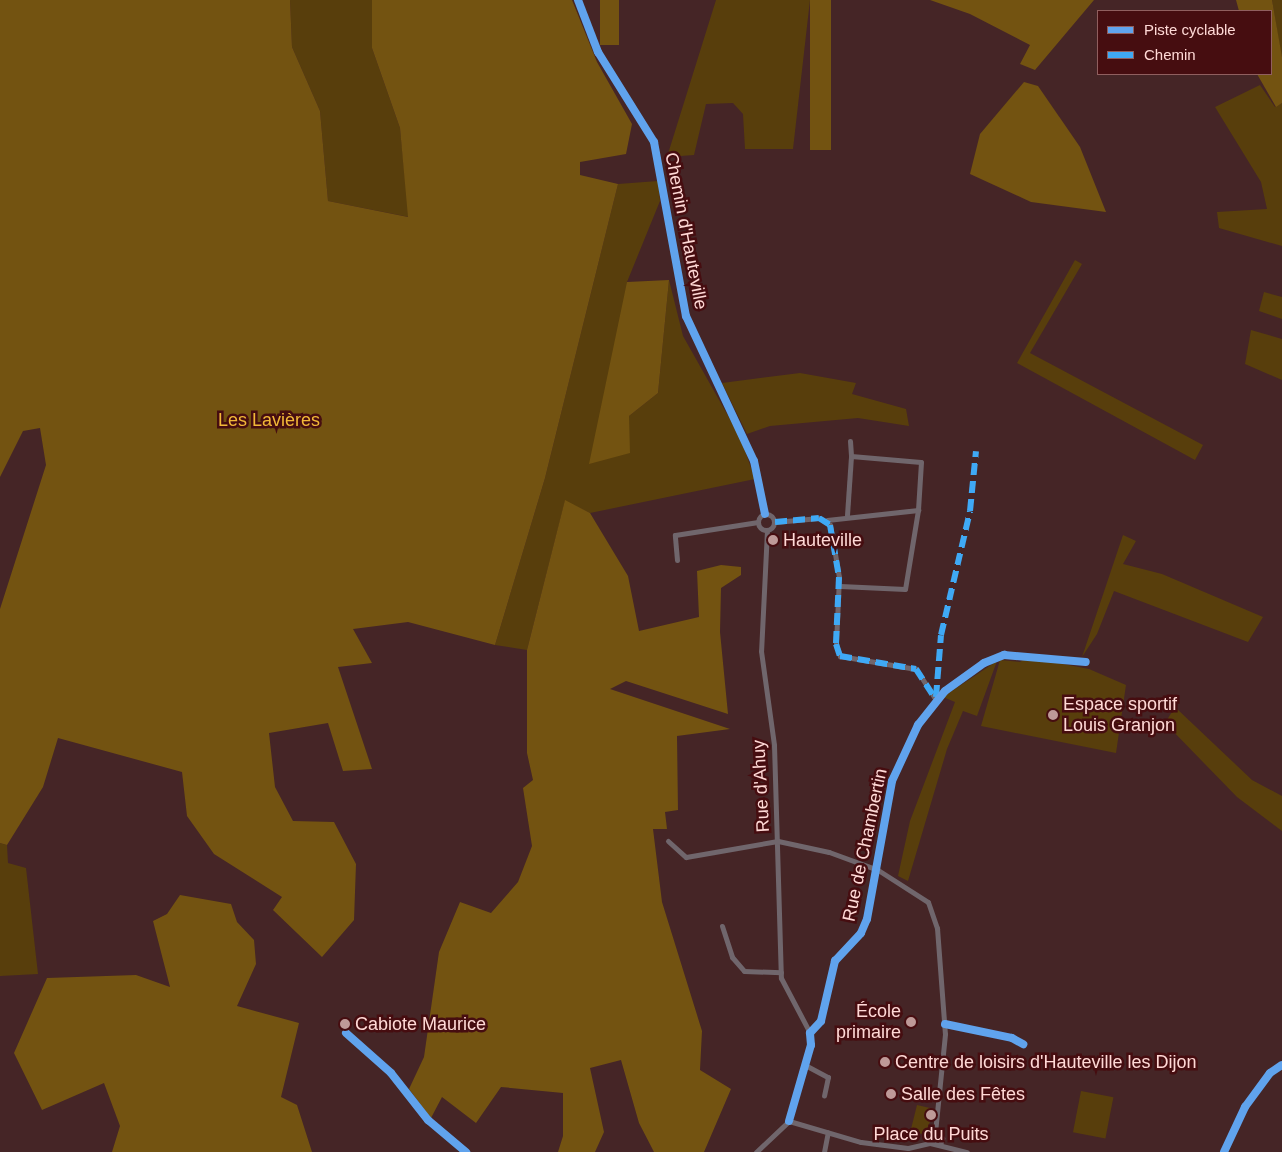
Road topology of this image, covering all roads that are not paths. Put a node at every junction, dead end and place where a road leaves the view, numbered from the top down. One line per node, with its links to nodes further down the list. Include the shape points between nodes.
1 (578, 0): 5 (street, Chemin d'Hauteville, via 598,52 654,142 686,316 708,371 735,418 754,461)
2 (850, 442): 3 (street)
3 (851, 456): 4 (street, via 921,462); 6 (street)
4 (918, 510): 6 (street); 12 (street, via 906,589)
5 (765, 514): 8 (street); 9 (street)
6 (847, 516): 7 (street)
7 (827, 520): 9 (street); 12 (street)
8 (758, 522): 10 (street); 11 (street, via 675,535)
9 (775, 522): 10 (street)
10 (767, 530): 16 (street, Rue d'Ahuy, via 761,651 774,744)
11 (677, 560)
12 (840, 586): 14 (street, via 837,653 847,658 916,669)
13 (1086, 662): 14 (street, Rue de Chambertin, via 1004,655 976,668)
14 (936, 700): 17 (street, Rue de Chambertin, via 895,770)
15 (668, 841): 16 (street, via 686,857)
16 (778, 841): 17 (street, via 829,852); 19 (street, Rue d'Ahuy)
17 (878, 870): 20 (street, via 916,891 931,906); 22 (street, Rue de Chambertin, via 864,927 837,957 821,1021)
18 (722, 926): 19 (street, via 732,957 744,970)
19 (781, 972): 22 (street, Rue d'Ahuy)
20 (945, 1024): 23 (street, via 998,1034); 29 (street)
21 (346, 1033): 34 (street, via 391,1073 428,1120)
22 (810, 1033): 24 (street, Rue de Chambertin)
23 (1023, 1044)
24 (806, 1065): 26 (street, via 828,1077); 27 (street, Rue de Chambertin)
25 (1282, 1065): 38 (street, via 1270,1073 1245,1107)
26 (824, 1096)
27 (789, 1121): 28 (street); 35 (street)
28 (828, 1132): 32 (street); 36 (street)
29 (935, 1133): 30 (street); 31 (street, via 942,1138)
30 (930, 1143): 31 (street); 32 (street, via 915,1148)
31 (940, 1146): 33 (street)
32 (887, 1149)
33 (946, 1150): 37 (street)
34 (466, 1152)
35 (756, 1152)
36 (824, 1152)
37 (967, 1152)
38 (1224, 1152)

